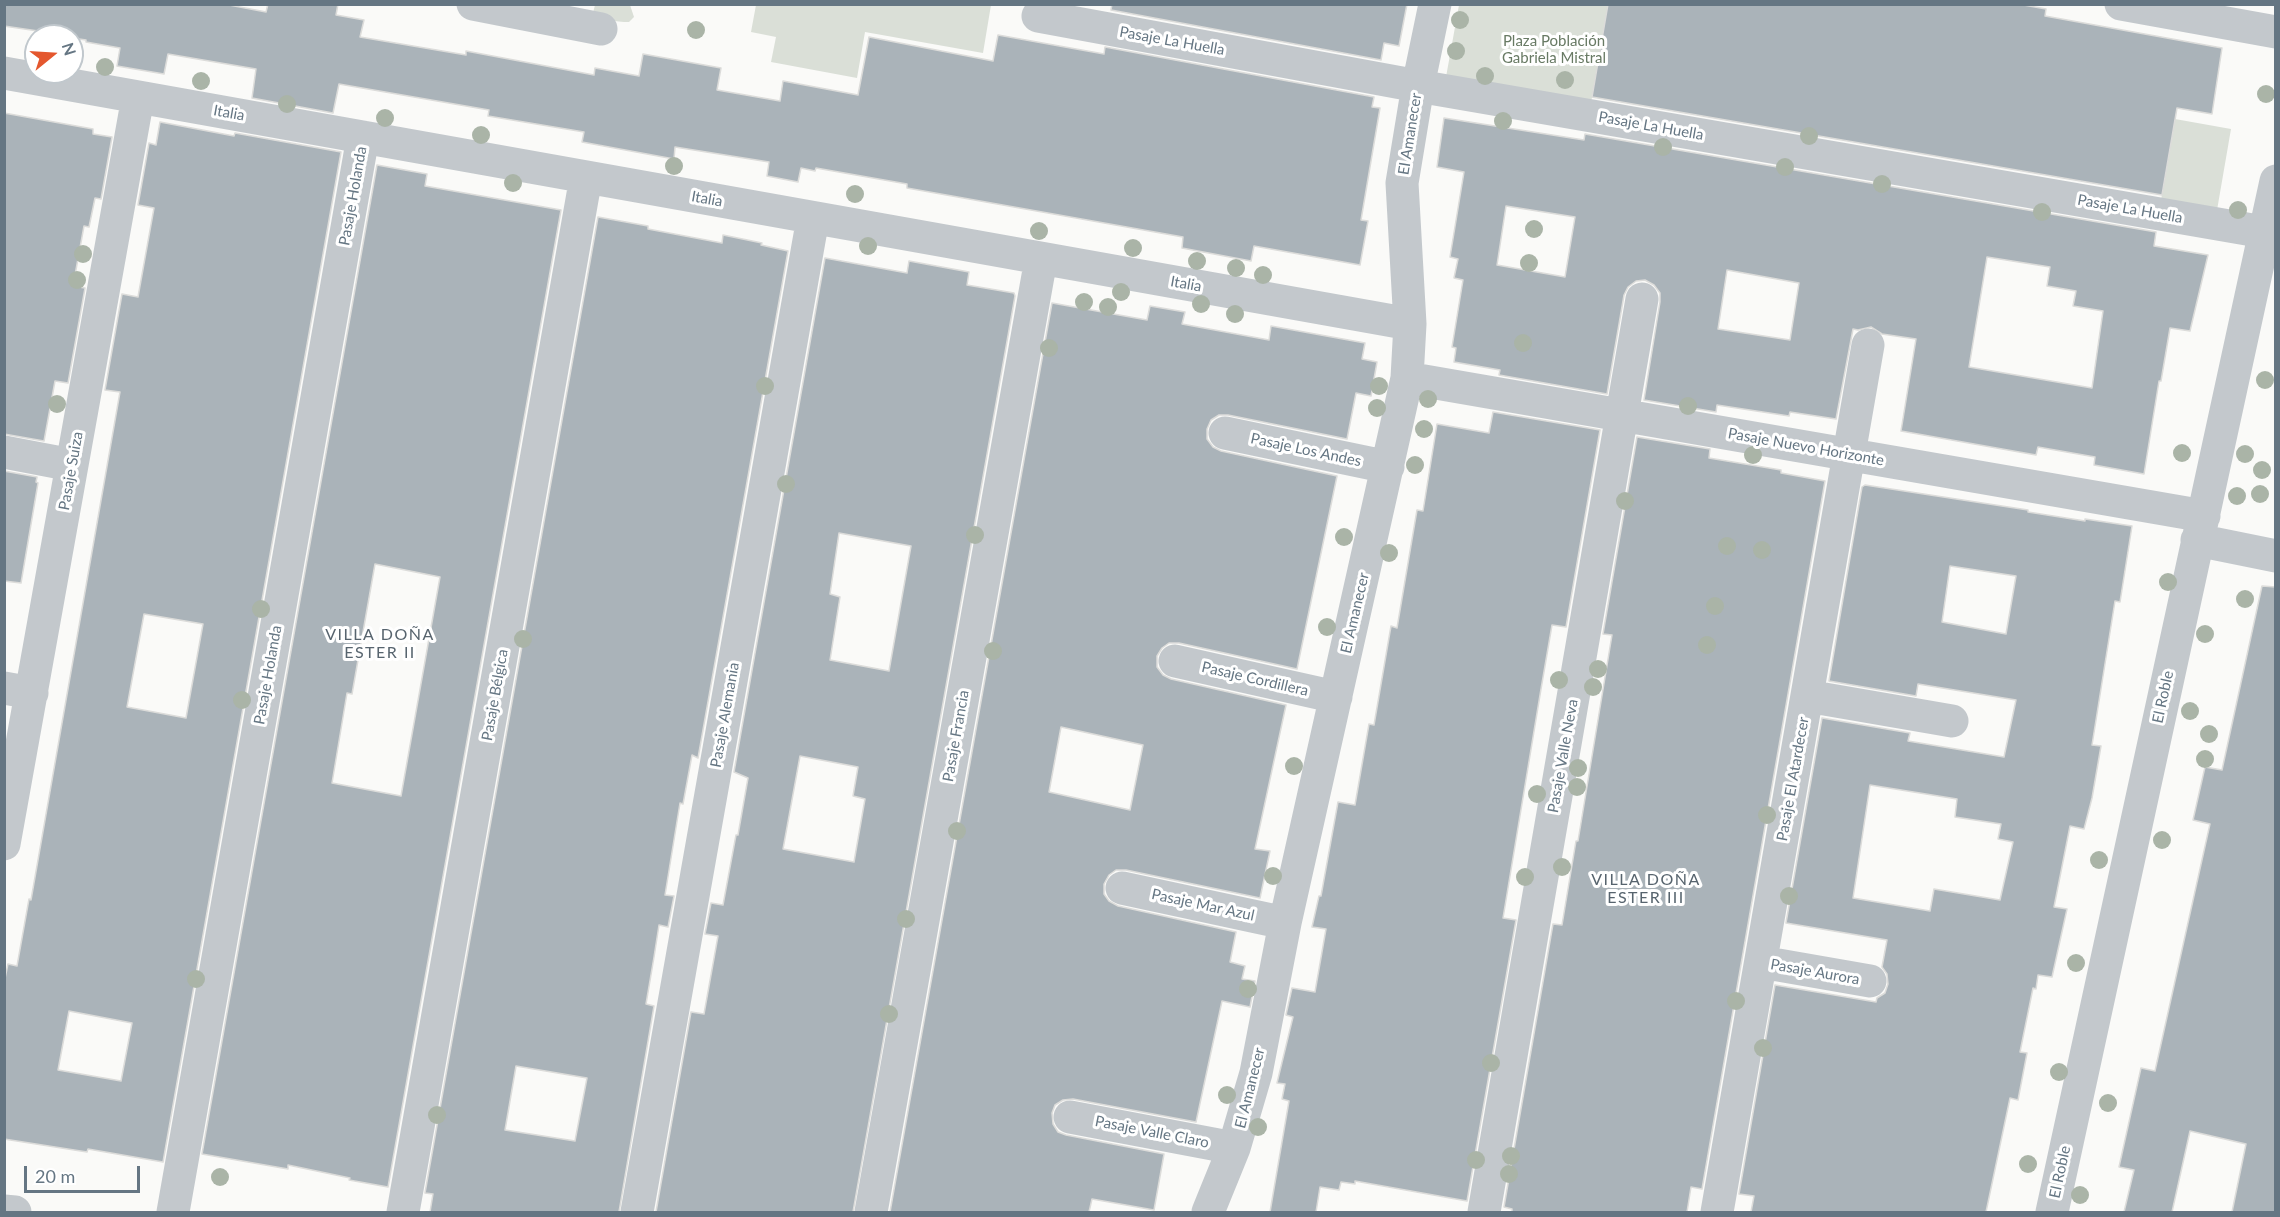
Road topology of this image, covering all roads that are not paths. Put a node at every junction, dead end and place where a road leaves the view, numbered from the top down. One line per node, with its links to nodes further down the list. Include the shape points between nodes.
1 (474, 4): 5 (street)
2 (1435, 4): 8 (street, El Amanecer)
3 (2121, 4): 6 (street)
4 (1038, 16): 8 (street, Pasaje La Huella)
5 (601, 29)
6 (2276, 32)
7 (4, 74): 9 (street, Italia)
8 (1418, 86): 14 (street, Pasaje La Huella); 17 (street, El Amanecer, via 1402,183)
9 (138, 97): 10 (street, Italia); 24 (street, Pasaje Suiza)
10 (363, 137): 11 (street, Italia); 42 (street, Pasaje Holanda)
11 (586, 177): 13 (street, Italia); 43 (street, Pasaje Bélgica)
12 (2276, 181): 14 (street, El Roble)
13 (813, 218): 15 (street, Italia); 44 (street, Pasaje Alemania)
14 (2264, 232): 26 (street, El Roble)
15 (1041, 259): 17 (street, Italia); 45 (street, Pasaje Francia)
16 (1642, 299): 20 (street, Pasaje Valle Neva)
17 (1410, 324): 19 (street, El Amanecer)
18 (1868, 345): 23 (street, Pasaje El Atardecer)
19 (1407, 378): 20 (street, Pasaje Nuevo Horizonte); 25 (street, El Amanecer)
20 (1622, 415): 23 (street, Pasaje Nuevo Horizonte); 47 (street, Pasaje Valle Neva)
21 (1225, 433): 25 (street, Pasaje Los Andes)
22 (4, 452): 24 (street)
23 (1849, 454): 26 (street, Pasaje Nuevo Horizonte); 30 (street, Pasaje El Atardecer)
24 (72, 465): 29 (street, Pasaje Suiza)
25 (1388, 467): 31 (street, El Amanecer)
26 (2200, 528): 27 (street, Pasaje Nuevo Horizonte); 49 (street, El Roble)
27 (2276, 556)
28 (1175, 661): 31 (street, Pasaje Cordillera)
29 (18, 691): 33 (street, Pasaje Suiza)
30 (1807, 696): 32 (street); 36 (street, Pasaje El Atardecer)
31 (1336, 698): 35 (street, El Amanecer)
32 (1952, 721)
33 (4, 844)
34 (1122, 888): 35 (street, Pasaje Mar Azul)
35 (1285, 923): 39 (street, El Amanecer, via 1256,1073)
36 (1761, 963): 37 (street, Pasaje Aurora); 48 (street, Pasaje El Atardecer)
37 (1869, 981)
38 (1070, 1117): 39 (street, Pasaje Valle Claro)
39 (1234, 1148): 46 (street, El Amanecer)
40 (4, 1211): 41 (street)
41 (15, 1212)
42 (173, 1212)
43 (404, 1212)
44 (637, 1212)
45 (871, 1212)
46 (1208, 1212)
47 (1484, 1212)
48 (1717, 1212)
49 (2052, 1212)

